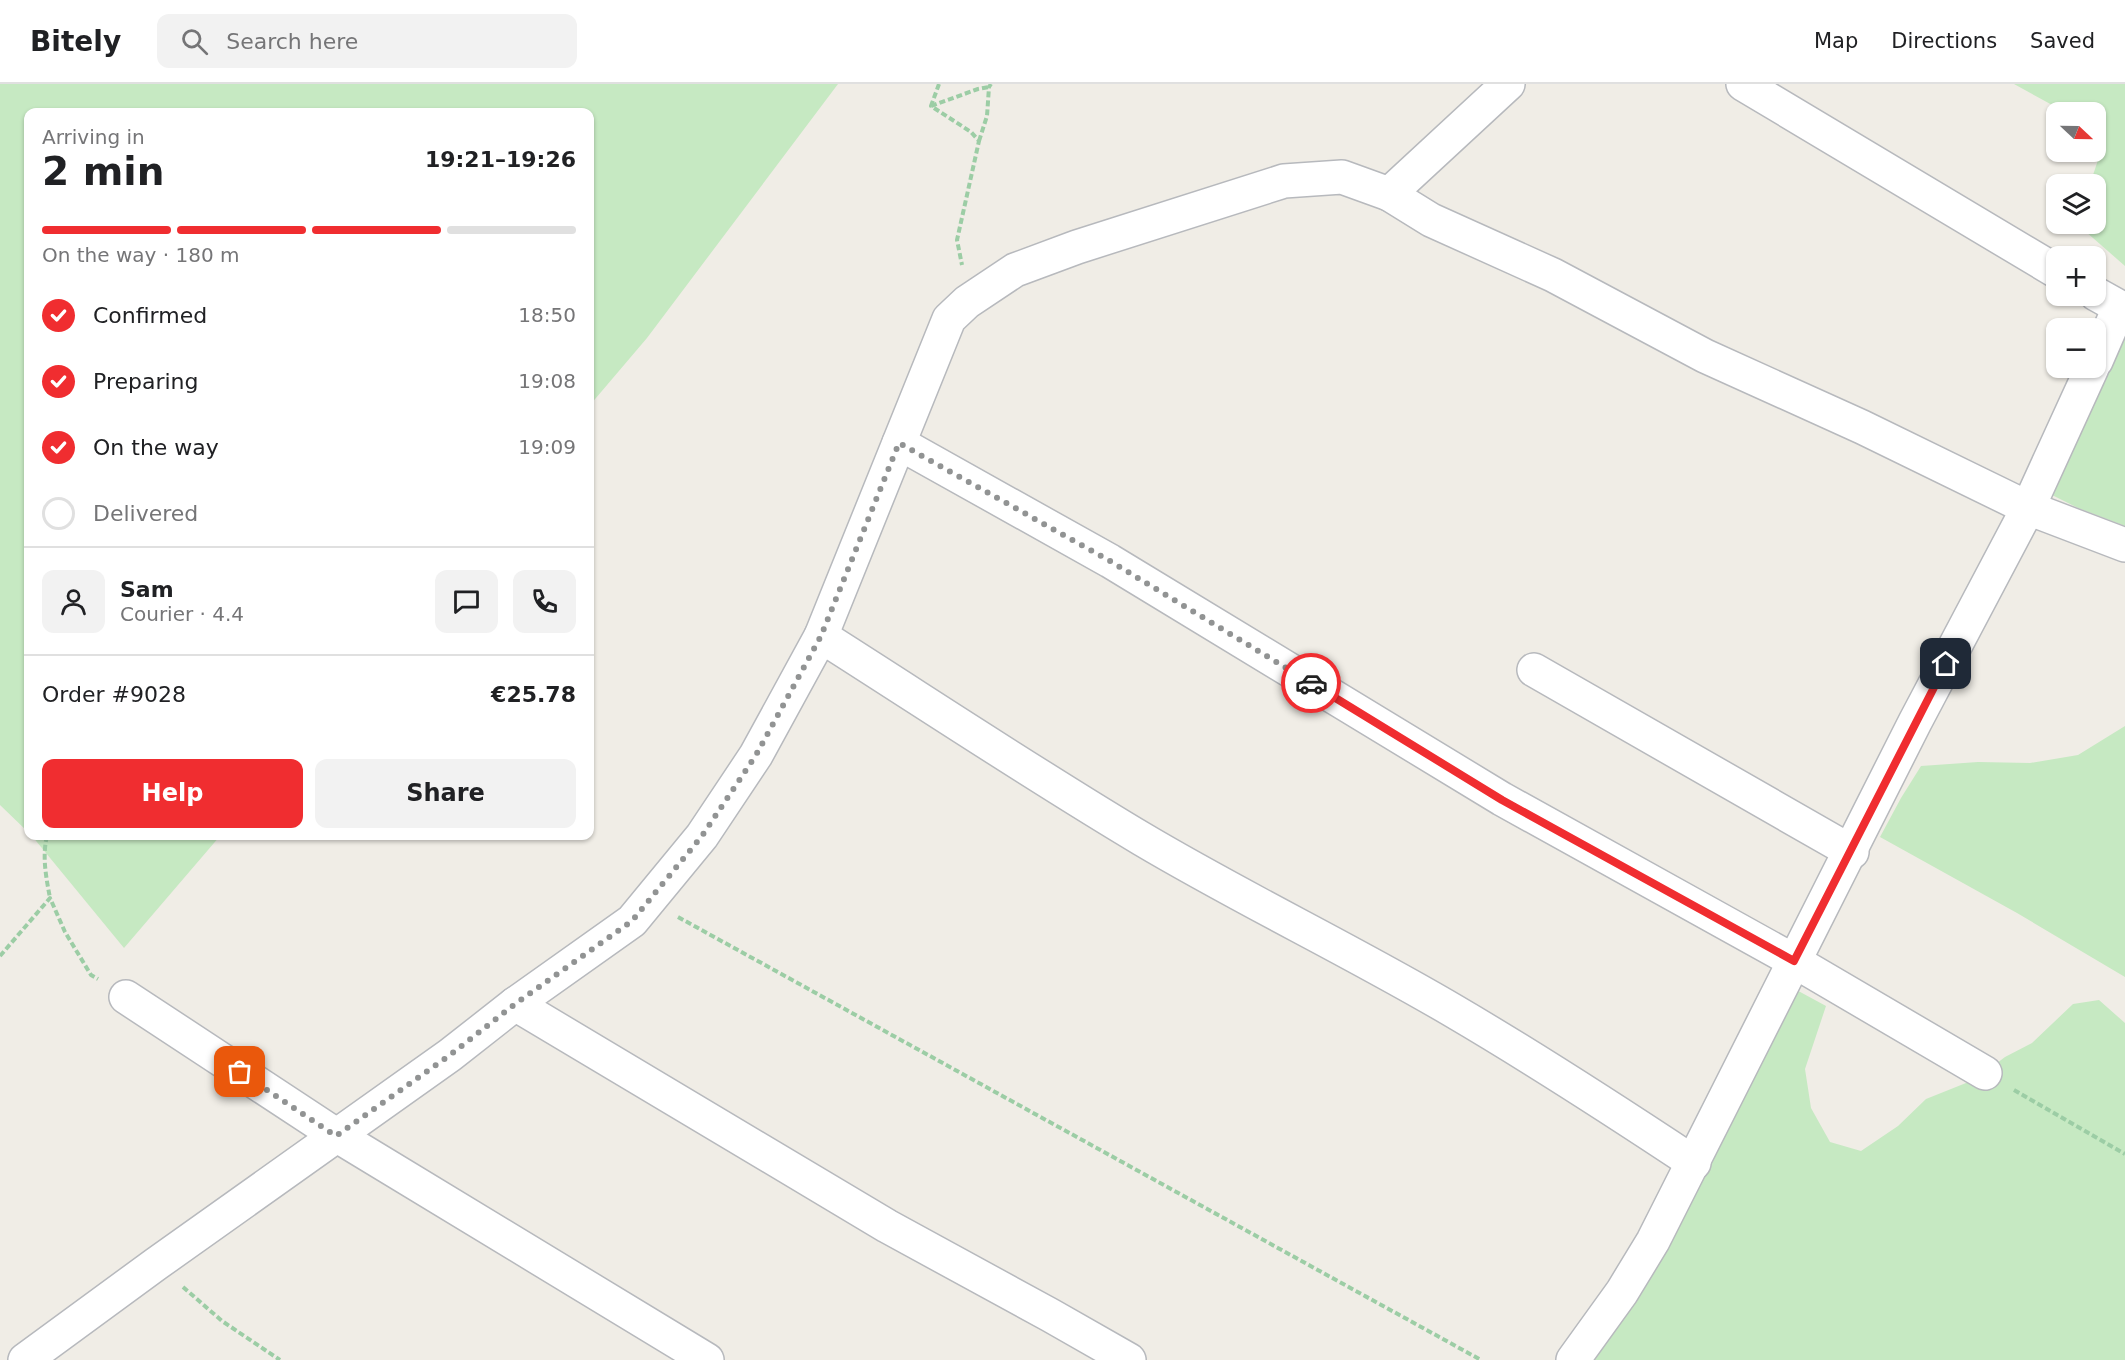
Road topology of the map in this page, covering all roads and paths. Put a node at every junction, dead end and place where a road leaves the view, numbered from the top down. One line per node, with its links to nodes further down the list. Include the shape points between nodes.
1 (939, 84): 5 (path)
2 (1508, 84): 7 (street)
3 (1743, 84): 8 (street)
4 (990, 86): 5 (path); 6 (path)
5 (931, 106): 6 (path)
6 (979, 141): 9 (path, via 957,240)
7 (1389, 194): 9 (street, via 1342,177 1284,181 1015,270); 14 (street, via 1431,220 1553,275 1706,356)
8 (2046, 265)
9 (966, 302): 13 (street, via 949,319)
10 (2113, 304): 11 (street)
11 (2106, 327)
12 (2087, 378): 14 (street)
13 (899, 443): 16 (street); 23 (street, via 1110,561 1502,800)
14 (2028, 508): 15 (street); 19 (street, via 1915,722)
15 (2125, 545)
16 (821, 636): 21 (street, via 750,764 702,836); 29 (street, via 1045,780 1212,879 1450,1009)
17 (1534, 670): 19 (street)
18 (46, 840): 20 (path)
19 (1852, 852): 23 (street)
20 (50, 898): 22 (path); 24 (path, via 91,975)
21 (649, 902): 25 (street, via 632,921); 35 (path)
22 (0, 956)
23 (1794, 961): 26 (street); 29 (street)
24 (126, 997): 27 (street)
25 (515, 1004): 27 (street); 34 (street, via 887,1226)
26 (1984, 1072): 28 (path)
27 (336, 1136): 30 (street); 33 (street)
28 (2125, 1154)
29 (1694, 1163): 36 (street, via 1617,1300)
30 (156, 1264): 31 (street); 32 (path, via 222,1321)
31 (25, 1360)
32 (280, 1360)
33 (707, 1360)
34 (1129, 1360)
35 (1481, 1360)
36 (1573, 1360)

